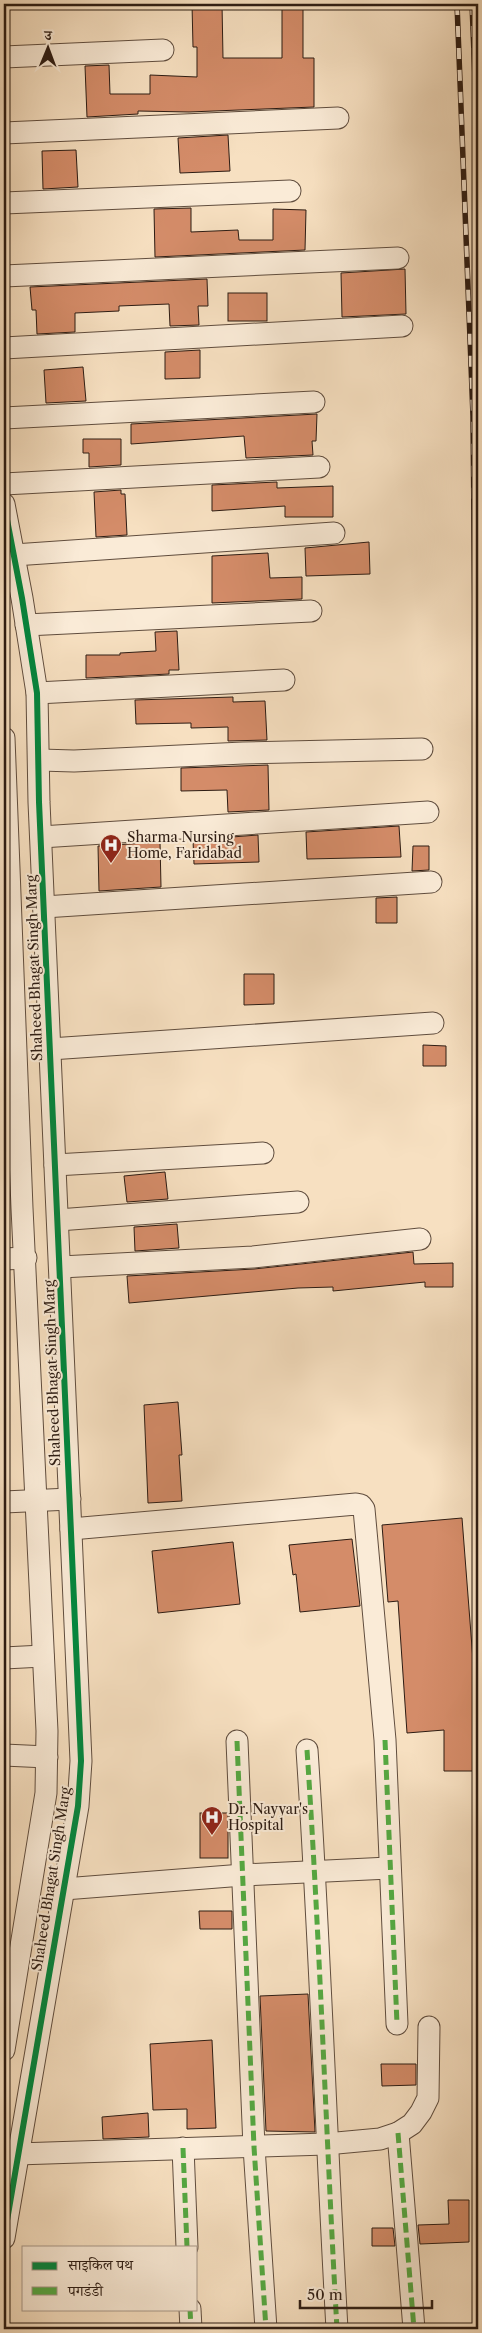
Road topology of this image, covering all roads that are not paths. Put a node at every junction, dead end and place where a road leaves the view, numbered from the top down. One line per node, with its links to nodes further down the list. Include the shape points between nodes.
1 (163, 50): 2 (street)
2 (4, 57)
3 (338, 118): 4 (street)
4 (4, 133)
5 (290, 191): 6 (street)
6 (4, 203)
7 (398, 258): 8 (street)
8 (4, 276)
9 (402, 326): 10 (street)
10 (4, 348)
11 (314, 402): 12 (street)
12 (4, 418)
13 (320, 467): 14 (street)
14 (4, 484)
15 (4, 504): 17 (street, Shaheed Bhagat Singh Marg)
16 (334, 533): 17 (street)
17 (14, 555): 19 (street, Shaheed Bhagat Singh Marg)
18 (311, 611): 19 (street)
19 (26, 625): 21 (street, Shaheed Bhagat Singh Marg)
20 (284, 680): 21 (street)
21 (37, 693): 24 (street, Shaheed Bhagat Singh Marg)
22 (4, 738): 26 (street, Shaheed Bhagat Singh Marg)
23 (422, 749): 24 (street)
24 (40, 760): 25 (street, Shaheed Bhagat Singh Marg)
25 (39, 802): 26 (street); 28 (street, Shaheed Bhagat Singh Marg)
26 (5, 803): 32 (street, Shaheed Bhagat Singh Marg)
27 (428, 812): 28 (street)
28 (41, 836): 30 (street, Shaheed Bhagat Singh Marg)
29 (431, 882): 30 (street)
30 (44, 907): 33 (street, Shaheed Bhagat Singh Marg)
31 (433, 1022): 33 (street)
32 (10, 1042): 39 (street, Shaheed Bhagat Singh Marg)
33 (50, 1049): 35 (street, Shaheed Bhagat Singh Marg)
34 (263, 1153): 35 (street)
35 (55, 1164): 37 (street, Shaheed Bhagat Singh Marg)
36 (298, 1202): 37 (street)
37 (58, 1220): 41 (street, Shaheed Bhagat Singh Marg)
38 (420, 1239): 41 (street, via 254,1257)
39 (26, 1258): 40 (street); 43 (street, Shaheed Bhagat Singh Marg)
40 (4, 1259)
41 (61, 1267): 42 (street, Shaheed Bhagat Singh Marg)
42 (70, 1499): 43 (street); 45 (street, Shaheed Bhagat Singh Marg)
43 (36, 1501): 44 (street); 46 (street, Shaheed Bhagat Singh Marg)
44 (4, 1502)
45 (71, 1529): 52 (street, via 361,1505 364,1509 384,1740); 55 (street, Shaheed Bhagat Singh Marg, via 81,1761 78,1806)
46 (43, 1656): 47 (street); 51 (street, Shaheed Bhagat Singh Marg)
47 (4, 1658)
48 (237, 1741): 54 (street)
49 (307, 1750): 53 (street)
50 (4, 1755): 51 (street)
51 (47, 1757): 58 (street, Shaheed Bhagat Singh Marg, via 46,1792)
52 (389, 1868): 53 (street); 56 (street)
53 (315, 1873): 54 (street); 60 (street)
54 (243, 1875): 55 (street); 61 (street)
55 (64, 1889): 63 (street, Shaheed Bhagat Singh Marg)
56 (397, 2024)
57 (429, 2027): 59 (street, via 428,2098 412,2124)
58 (4, 2050)
59 (398, 2133): 60 (street, via 362,2142); 70 (street)
60 (326, 2144): 61 (street); 69 (street)
61 (254, 2146): 62 (street); 68 (street)
62 (183, 2148): 63 (street); 65 (street)
63 (17, 2154): 64 (street, Shaheed Bhagat Singh Marg)
64 (4, 2238)
65 (187, 2246)
66 (190, 2310): 67 (street)
67 (191, 2329)
68 (266, 2329)
69 (337, 2329)
70 (414, 2329)

